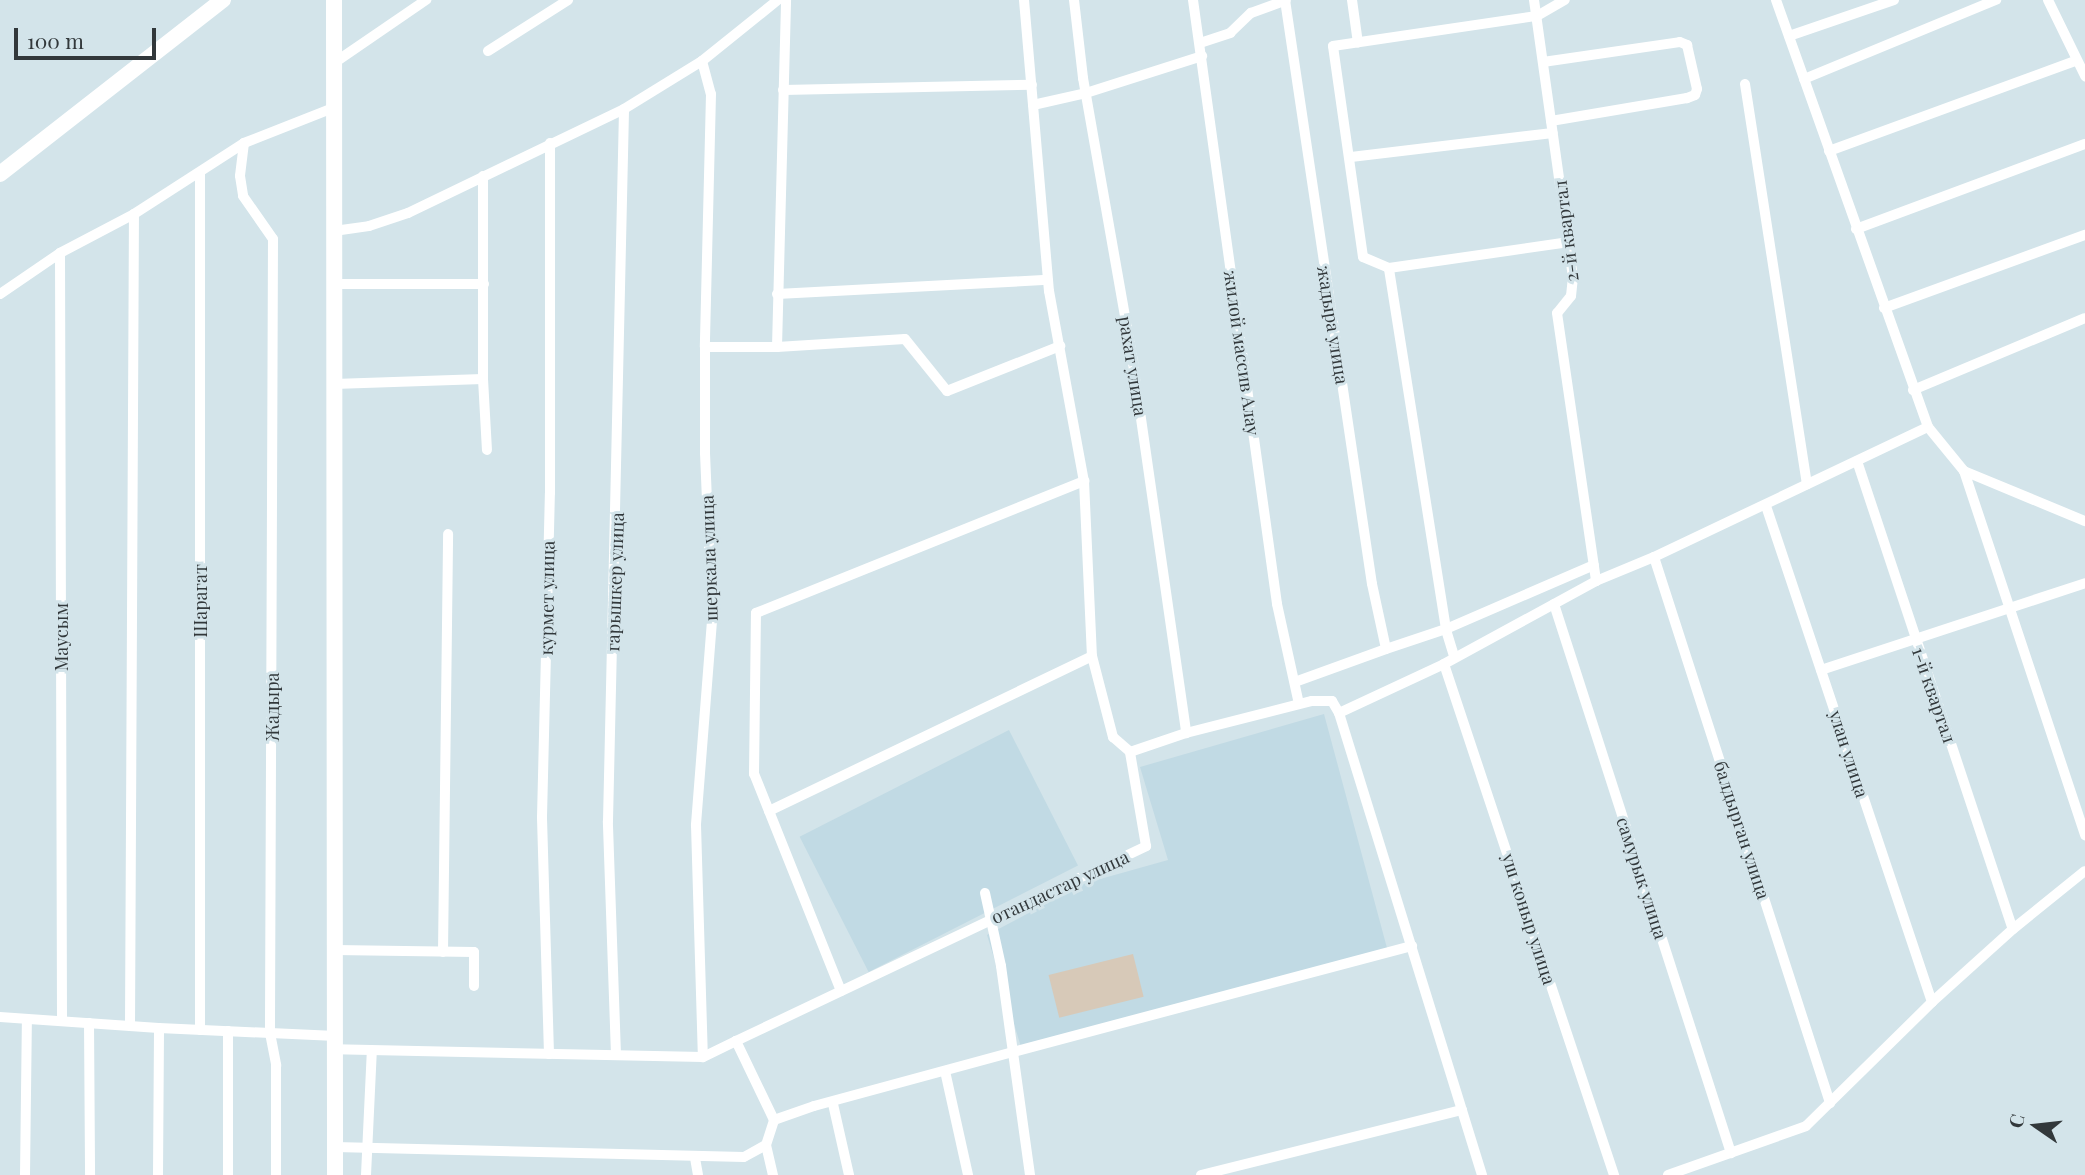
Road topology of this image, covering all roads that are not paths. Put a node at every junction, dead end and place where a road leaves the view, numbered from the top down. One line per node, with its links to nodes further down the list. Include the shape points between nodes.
1 (223, 0): 45 (main road)
2 (334, 0): 27 (main road)
3 (426, 0): 27 (street)
4 (568, 0): 22 (street)
5 (778, 0): 24 (street)
6 (786, 0): 32 (street)
7 (1024, 0): 31 (street)
8 (1074, 0): 33 (street, рахат улица)
9 (1193, 0): 20 (street, жилой массив Алау)
10 (1285, 0): 20 (street, via 1251,13 1230,33); 84 (street, жадыра улица, via 1372,584)
11 (1352, 0): 21 (street)
12 (1534, 0): 18 (street, 2-й квартал)
13 (1565, 0): 18 (street)
14 (1776, 0): 19 (street)
15 (1891, 0): 19 (street)
16 (1996, 0): 29 (street)
17 (2048, 0): 25 (street)
18 (1537, 16): 21 (street); 26 (street, 2-й квартал)
19 (1789, 36): 29 (street)
20 (1200, 43): 23 (street, жилой массив Алау)
21 (1358, 43): 43 (street, via 1333,46)
22 (488, 51)
23 (1202, 56): 33 (street); 89 (street, жилой массив Алау, via 1277,604)
24 (702, 61): 36 (street); 62 (street, шеркала улица, via 711,94)
25 (2075, 61): 28 (street); 42 (street)
26 (1543, 62): 37 (street, 2-й квартал); 37 (street, via 1680,42 1687,46 1697,89 1695,96 1687,98)
27 (334, 63): 35 (main road)
28 (2085, 76)
29 (1804, 79): 42 (street)
30 (1745, 84): 72 (street)
31 (1032, 85): 32 (street); 34 (street)
32 (783, 90): 58 (street)
33 (1086, 93): 34 (street); 92 (street, рахат улица, via 1133,363)
34 (1033, 104): 54 (street)
35 (333, 108): 39 (street); 49 (main road)
36 (624, 109): 40 (street); 120 (street, гарышкер улица, via 608,821)
37 (1551, 121): 38 (street, 2-й квартал)
38 (1553, 133): 43 (street); 51 (street, 2-й квартал)
39 (244, 143): 44 (street); 114 (street, Жадыра, via 243,196 273,239)
40 (550, 143): 46 (street); 119 (street, курмет улица, via 550,493 542,817)
41 (2085, 144): 48 (street)
42 (1829, 151): 48 (street)
43 (1351, 157): 53 (street, via 1363,257)
44 (200, 173): 47 (street); 112 (street, Шарагат)
45 (0, 174)
46 (482, 176): 49 (street, via 408,213); 56 (street)
47 (134, 214): 52 (street); 110 (street)
48 (1856, 229): 59 (street)
49 (334, 231): 55 (main road)
50 (2085, 235): 59 (street)
51 (1569, 242): 53 (street); 77 (street, 2-й квартал, via 1573,290 1557,313)
52 (60, 253): 57 (street); 108 (street, Маусым)
53 (1389, 268): 82 (street)
54 (1048, 280): 58 (street); 61 (street)
55 (334, 284): 56 (street); 65 (main road)
56 (484, 284): 64 (street)
57 (0, 294)
58 (777, 294): 63 (street)
59 (1884, 308): 66 (street)
60 (2085, 318): 66 (street)
61 (1059, 346): 63 (street, via 947,391 905,339); 71 (street)
62 (705, 347): 63 (street); 121 (street, шеркала улица, via 712,621 696,825)
63 (777, 347)
64 (483, 379): 65 (street); 68 (street)
65 (334, 384): 101 (main road)
66 (1913, 390): 67 (street)
67 (1928, 428): 69 (street); 70 (street)
68 (487, 450)
69 (1857, 461): 72 (street); 83 (street, 1-й квартал)
70 (1964, 471): 74 (street); 81 (street)
71 (1084, 481): 85 (street); 94 (street, via 757,613 754,774)
72 (1807, 484): 73 (street)
73 (1766, 506): 76 (street); 88 (street, улан улица)
74 (2085, 521)
75 (447, 534): 102 (street)
76 (1654, 557): 78 (street); 123 (street, балдырган улица)
77 (1594, 565): 78 (street, 2-й квартал); 82 (street)
78 (1597, 581): 80 (street)
79 (2085, 583): 81 (street)
80 (1554, 604): 86 (street); 130 (street, самурык улица)
81 (2008, 607): 83 (street); 95 (street)
82 (1446, 629): 84 (street); 86 (street)
83 (1915, 639): 88 (street); 99 (street, 1-й квартал)
84 (1386, 649): 89 (street)
85 (1092, 656): 93 (street, via 1113,737); 94 (street)
86 (1454, 656): 87 (street)
87 (1444, 664): 91 (street); 146 (street, уш коныр улица)
88 (1821, 670): 105 (street, улан улица)
89 (1295, 682): 90 (street, жилой массив Алау)
90 (1299, 704): 91 (street, via 1332,701); 92 (street)
91 (1339, 713): 100 (street)
92 (1186, 733): 93 (street)
93 (1130, 752): 98 (street, отандастар улица, via 1146,846)
94 (769, 811): 104 (street)
95 (2085, 835)
96 (2085, 871): 99 (street)
97 (985, 893): 98 (street)
98 (991, 920): 104 (street, отандастар улица); 118 (street)
99 (2013, 929): 105 (street)
100 (1412, 946): 118 (street); 125 (street)
101 (335, 950): 102 (street); 116 (main road)
102 (443, 952): 103 (street, via 474,952)
103 (474, 986)
104 (841, 991): 115 (street, отандастар улица)
105 (1932, 1002): 123 (street)
106 (0, 1017): 107 (street)
107 (27, 1019): 108 (street); 132 (street)
108 (62, 1021): 109 (street)
109 (89, 1023): 110 (street); 133 (street)
110 (130, 1026): 111 (street)
111 (159, 1028): 112 (street); 134 (street)
112 (200, 1030): 113 (street)
113 (228, 1031): 114 (street); 135 (street)
114 (270, 1033): 116 (street); 136 (street, Жадыра, via 276,1065)
115 (736, 1041): 121 (street, отандастар улица); 126 (street)
116 (336, 1042): 117 (street); 128 (main road)
117 (372, 1050): 119 (street); 129 (street)
118 (1013, 1052): 122 (street); 143 (street)
119 (549, 1054): 120 (street)
120 (616, 1055): 121 (street)
121 (703, 1057)
122 (945, 1072): 124 (street); 142 (street)
123 (1830, 1103): 130 (street, via 1807,1126)
124 (833, 1104): 126 (street); 141 (street)
125 (1462, 1110): 144 (street); 145 (street)
126 (774, 1120): 127 (street)
127 (766, 1145): 131 (street, via 744,1157); 140 (street)
128 (335, 1147): 129 (street); 137 (main road)
129 (369, 1148): 131 (street); 138 (street)
130 (1731, 1153): 147 (street)
131 (695, 1158): 139 (street)
132 (25, 1175)
133 (90, 1175)
134 (158, 1175)
135 (228, 1175)
136 (276, 1175)
137 (335, 1175)
138 (366, 1175)
139 (698, 1175)
140 (773, 1175)
141 (849, 1175)
142 (968, 1175)
143 (1030, 1175)
144 (1201, 1175)
145 (1482, 1175)
146 (1614, 1175)
147 (1668, 1175)

